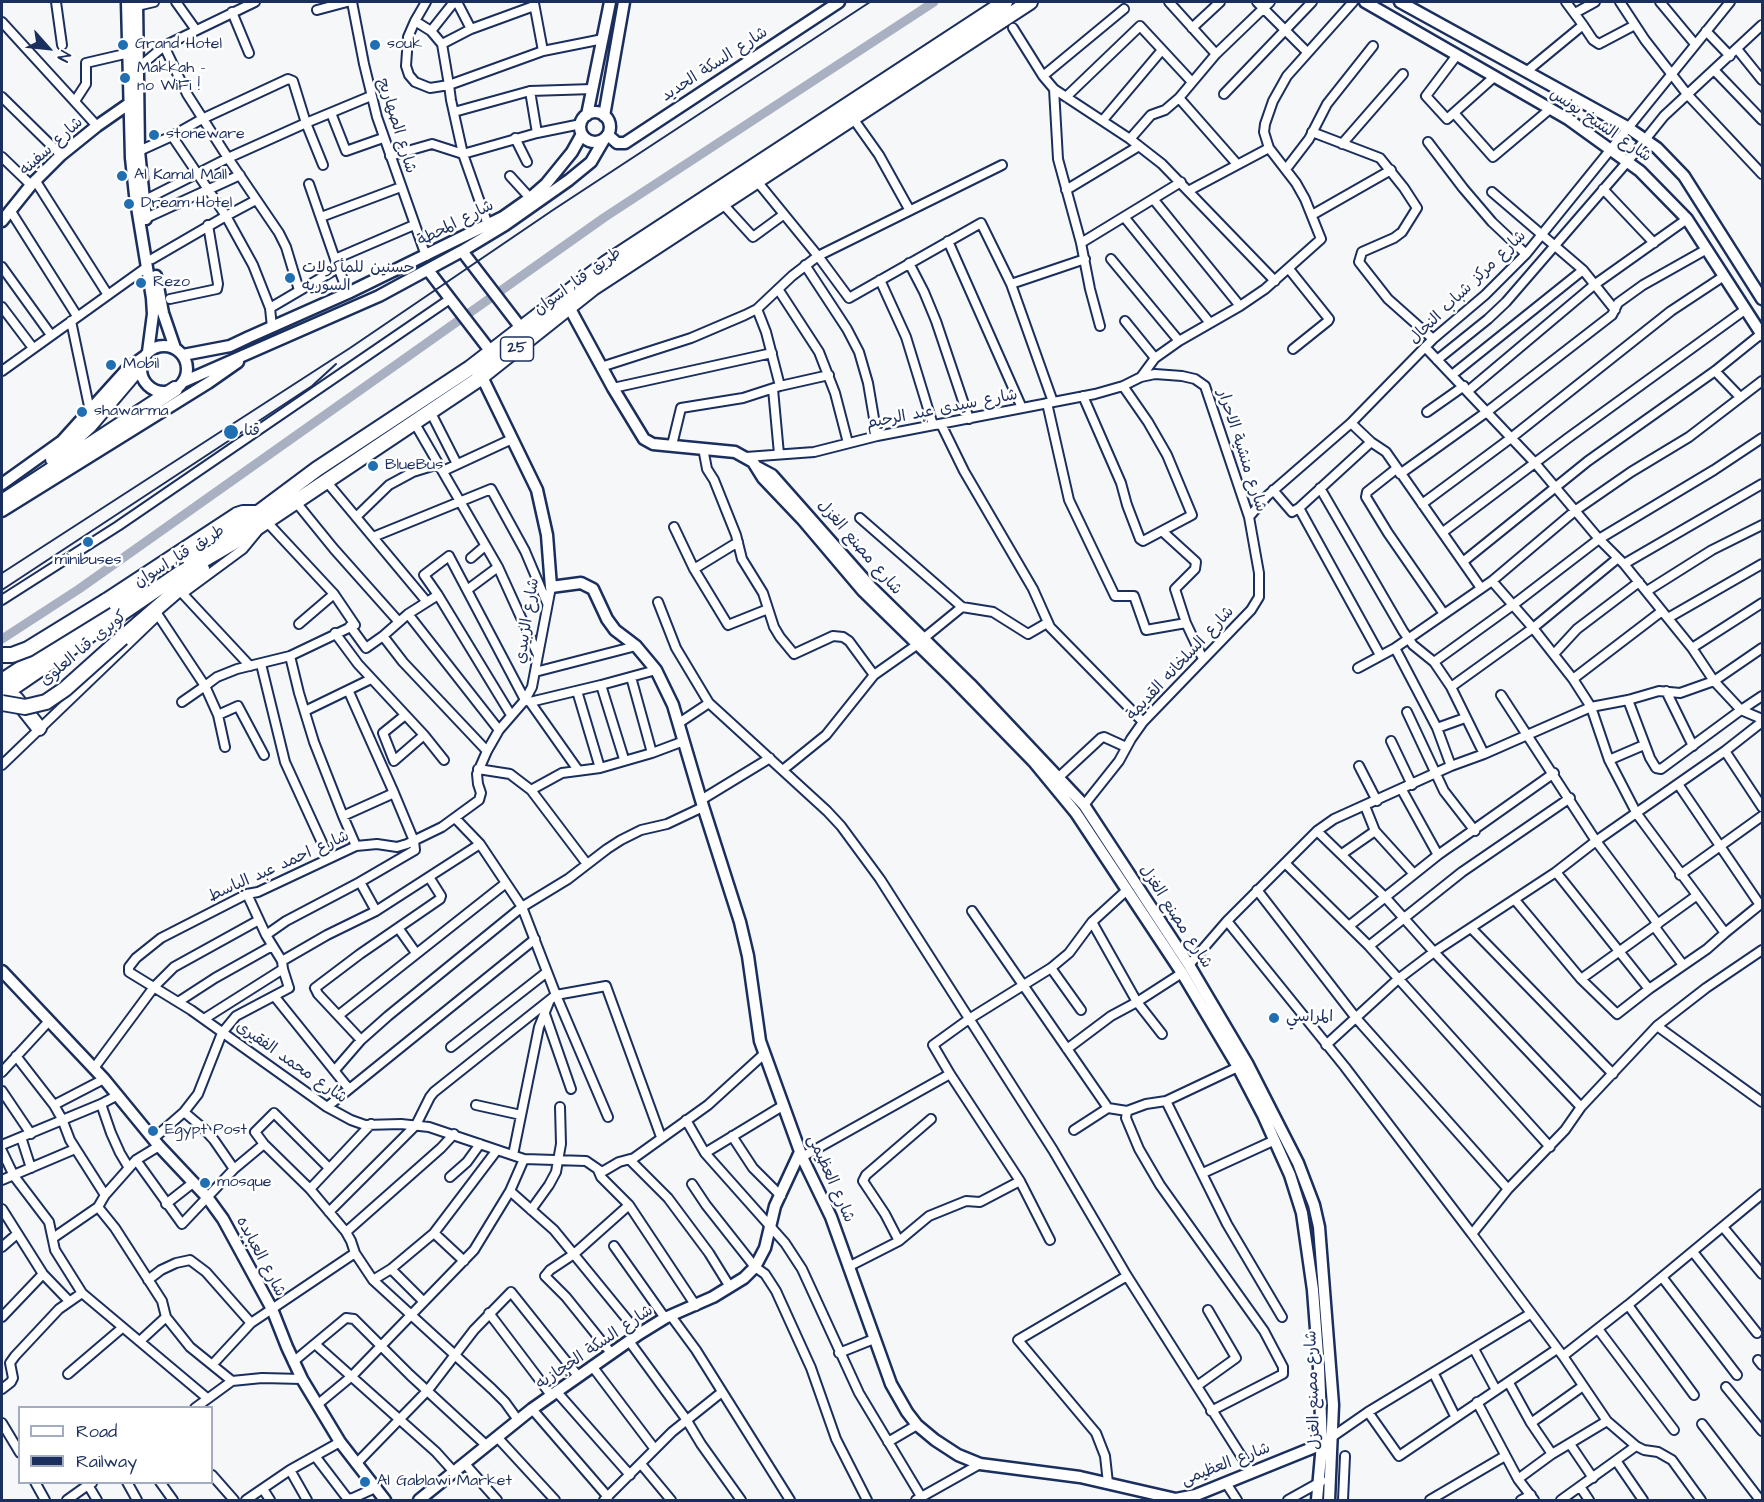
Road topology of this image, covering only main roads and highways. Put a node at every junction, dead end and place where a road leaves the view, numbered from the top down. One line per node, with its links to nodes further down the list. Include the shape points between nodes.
1 (1005, 2): 8 (highway, طريق قنا, اسوان / 25, via 606,264 491,352 317,469)
2 (1030, 2): 8 (highway, طريق قنا, اسوان / 25, via 593,288 482,377)
3 (144, 358): 5 (highway, via 78,438)
4 (179, 385): 5 (highway)
5 (43, 470): 6 (highway); 7 (highway)
6 (2, 493)
7 (2, 502)
8 (262, 520): 9 (highway, طريق قنا, اسوان / 25); 10 (highway, كوبرى قنا العلوى, bridge, via 250,512 237,515 28,649 12,654); 11 (highway, طريق قنا, اسوان / 25)
9 (231, 544): 11 (highway, طريق قنا, اسوان / 25); 12 (highway, كوبرى قنا العلوى, bridge, via 65,689 46,702 25,707)
10 (2, 652): 11 (highway)
11 (5, 684): 13 (highway)
12 (2, 703)
13 (39, 728)

